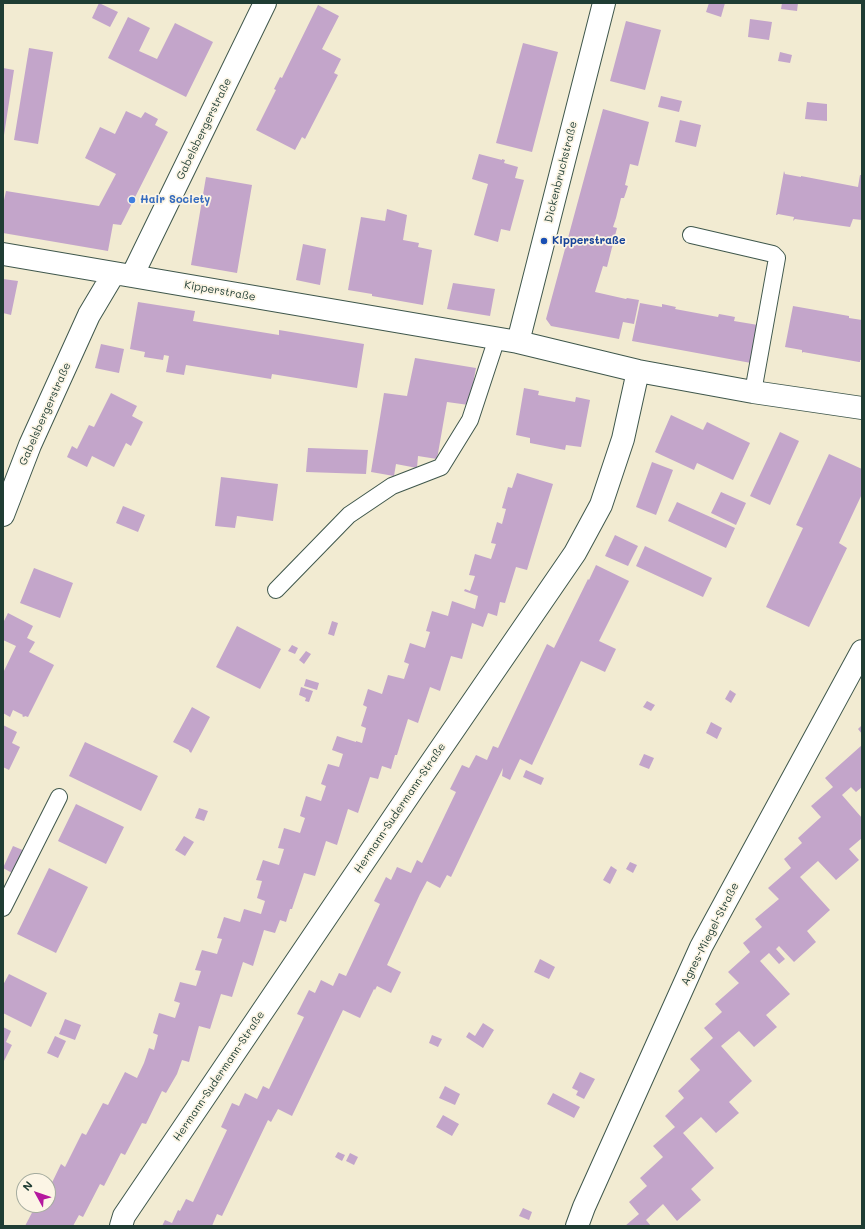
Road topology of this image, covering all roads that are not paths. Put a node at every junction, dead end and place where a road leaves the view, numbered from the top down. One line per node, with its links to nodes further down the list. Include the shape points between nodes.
1 (265, 3): 5 (street, Gabelsbergerstraße)
2 (604, 3): 7 (street, Dickenbruchstraße)
3 (692, 235): 9 (lane, via 773,254 777,258)
4 (3, 254): 5 (street, Kipperstraße)
5 (123, 275): 6 (street, Kipperstraße); 11 (street, Gabelsbergerstraße, via 89,315 30,445)
6 (497, 338): 7 (street, Kipperstraße); 12 (lane, via 470,420 441,467 392,486 349,515)
7 (518, 342): 8 (street, Kipperstraße)
8 (638, 371): 9 (street, Kipperstraße); 16 (street, Hermann-Sudermann-Straße, via 623,439 601,505 575,553 124,1216)
9 (753, 392): 10 (street, Kipperstraße)
10 (862, 408)
11 (3, 515)
12 (276, 590)
13 (862, 651): 17 (street, Agnes-Miegel-Straße, via 701,947)
14 (59, 797): 15 (lane)
15 (3, 908)
16 (121, 1226)
17 (577, 1226)

